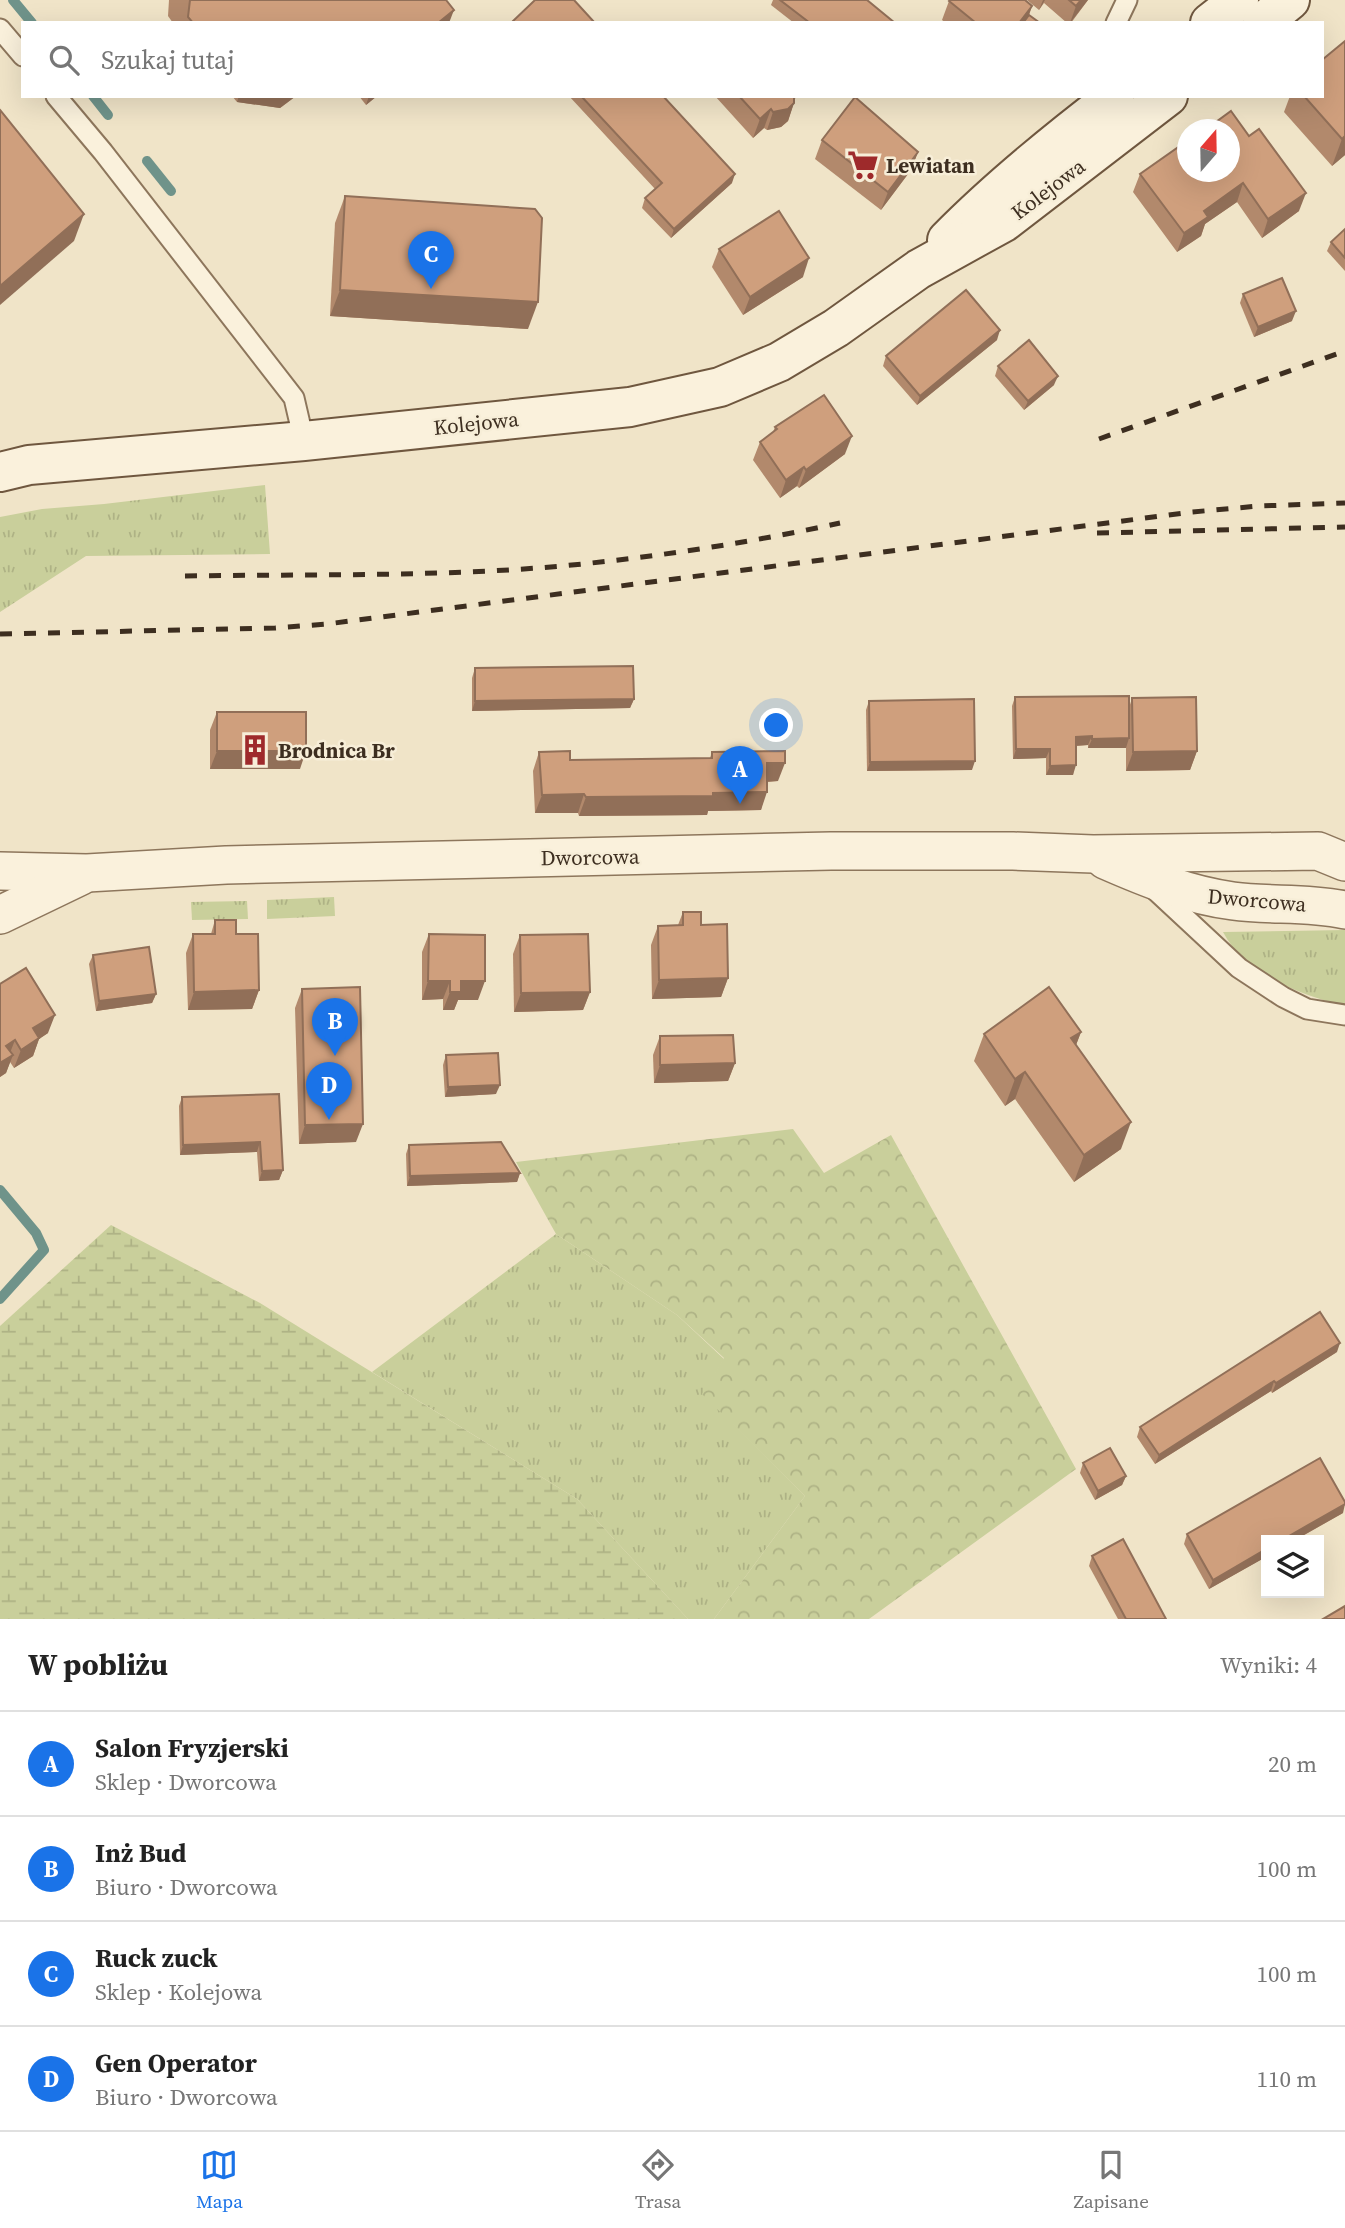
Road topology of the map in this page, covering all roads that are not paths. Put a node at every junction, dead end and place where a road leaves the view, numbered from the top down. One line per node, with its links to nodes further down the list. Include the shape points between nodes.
1 (1127, 0): 4 (lane)
2 (1239, 0): 5 (street)
3 (1290, 0): 6 (street)
4 (1117, 21)
5 (1213, 21)
6 (1264, 21)
7 (0, 29): 8 (lane)
8 (21, 54)
9 (58, 98): 13 (lane, via 293,398)
10 (1113, 98): 12 (street, Kolejowa)
11 (1164, 98): 12 (street, Kolejowa)
12 (1070, 152): 13 (street, Kolejowa, via 1004,222 919,269 779,362 720,387 629,407)
13 (304, 441): 14 (street, Kolejowa, via 29,465)
14 (0, 472)
15 (1093, 854): 16 (street, Dworcowa, via 1318,851); 18 (street, Dworcowa, via 831,851 226,865); 19 (street, Dworcowa)
16 (1345, 862)
17 (0, 871): 18 (street, Dworcowa)
18 (87, 873): 21 (street, Dworcowa)
19 (1140, 875): 20 (street, Dworcowa, via 1191,893 1234,901); 22 (lane, via 1239,968 1307,1009)
20 (1345, 910)
21 (0, 915)
22 (1345, 1015)

